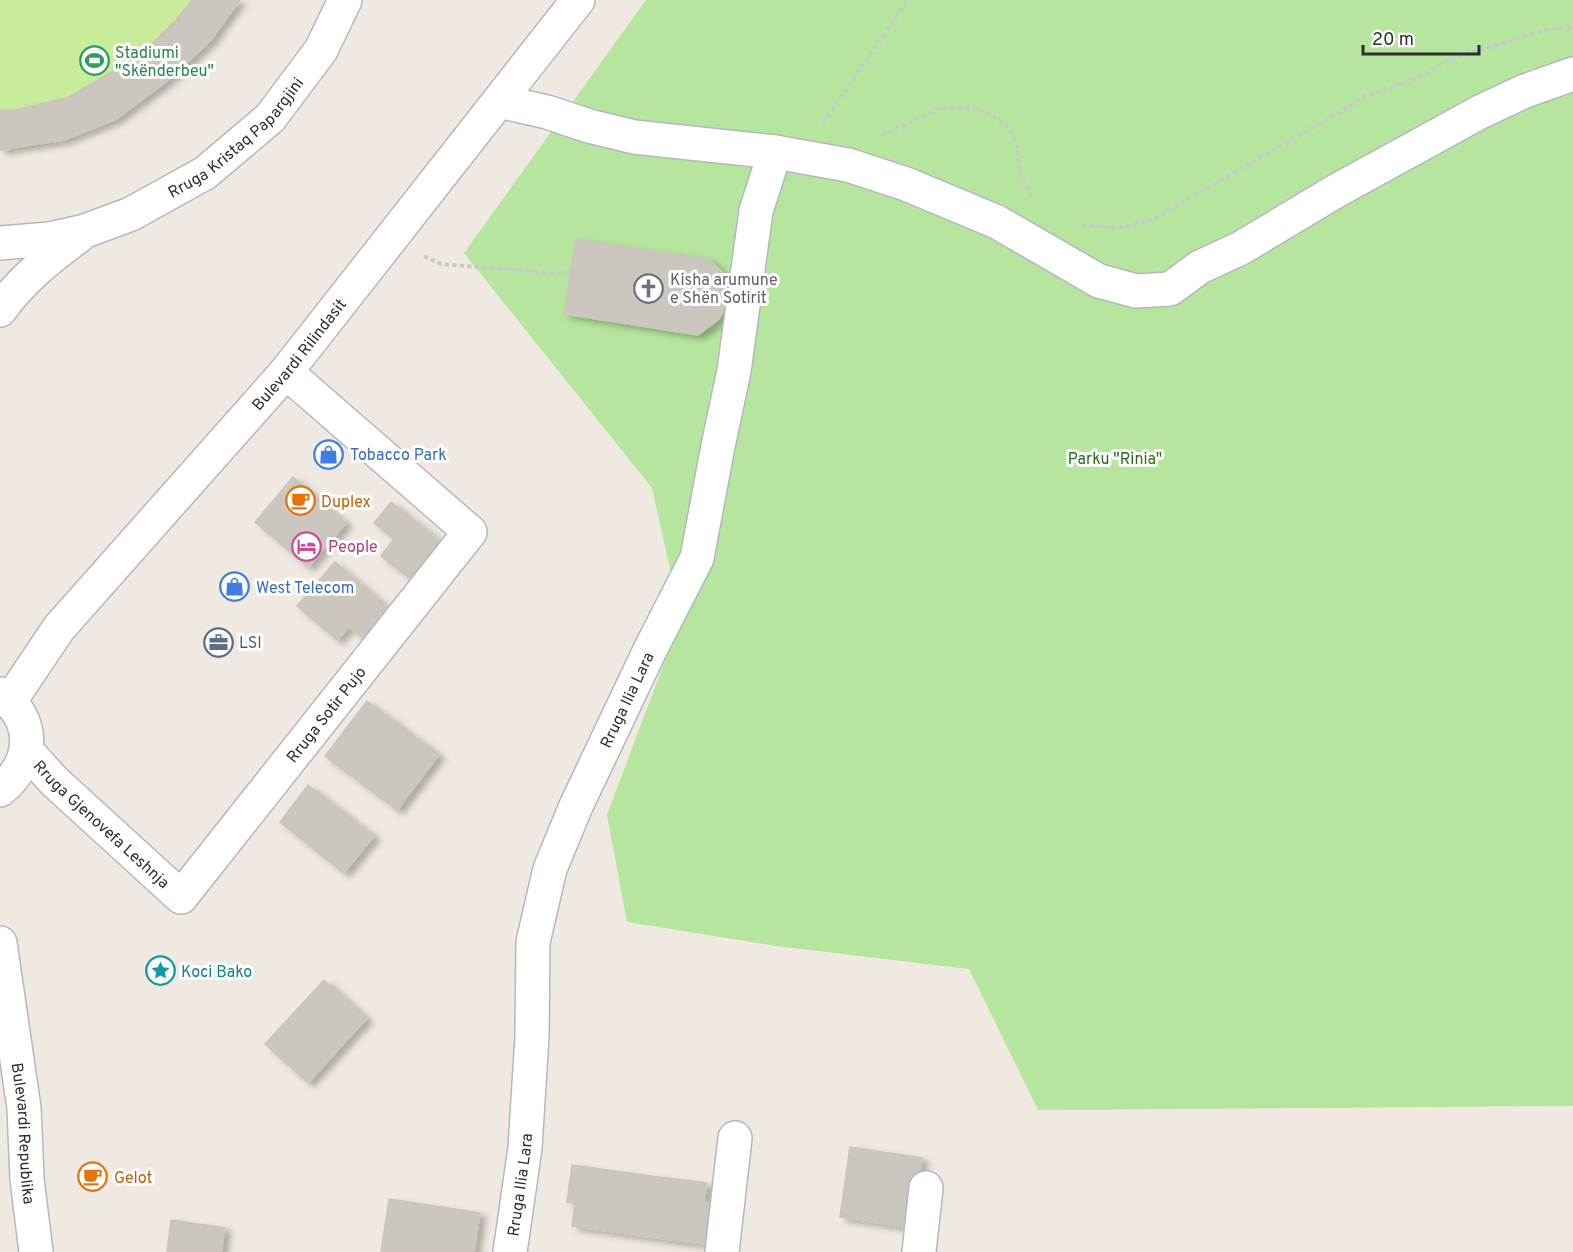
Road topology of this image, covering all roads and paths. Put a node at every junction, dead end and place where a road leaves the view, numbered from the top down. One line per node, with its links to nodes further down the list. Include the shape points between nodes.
1 (345, 0): 11 (street, Rruga Kristaq Papargjini, via 321,50 270,118 206,173 131,214)
2 (578, 0): 6 (street, Bulevardi Rilindasit)
3 (908, 0): 8 (path, via 819,128 792,135)
4 (1573, 27): 10 (path, via 1546,30 1454,58 1413,81 1364,96 1152,220 1123,227)
5 (1573, 74): 8 (street, via 1480,112 1241,248 1200,267 1170,289 1136,291 1099,281 997,222 906,184 848,165)
6 (498, 101): 8 (street, via 634,137); 12 (street, Bulevardi Rilindasit)
7 (871, 135): 9 (path, via 882,136 938,109 965,107 990,113 1009,128 1017,144 1019,173)
8 (775, 152): 25 (street, Rruga Ilia Lara, via 756,211 734,372 698,558 645,660 550,870 533,942 525,1148)
9 (1035, 204)
10 (1077, 225)
11 (85, 231): 13 (street, Rruga Kristaq Papargjini); 15 (street, Rruga Kristaq Papargjini, via 40,265)
12 (391, 239): 14 (path, via 441,264); 16 (street, Bulevardi Rilindasit)
13 (0, 243)
14 (571, 272)
15 (0, 310)
16 (286, 372): 17 (street, Bulevardi Rilindasit, via 59,628); 20 (street, Rruga Sotir Pujo, via 470,532)
17 (5, 698): 18 (street, via 21,716)
18 (26, 750): 19 (street, via 21,767); 20 (street, Rruga Gjenovefa Leshnja, via 54,781)
19 (0, 790)
20 (181, 897)
21 (0, 943): 24 (street, Bulevardi Republika, via 24,1108)
22 (735, 1138): 26 (street)
23 (926, 1188): 27 (street)
24 (36, 1252)
25 (510, 1252)
26 (722, 1252)
27 (919, 1252)

